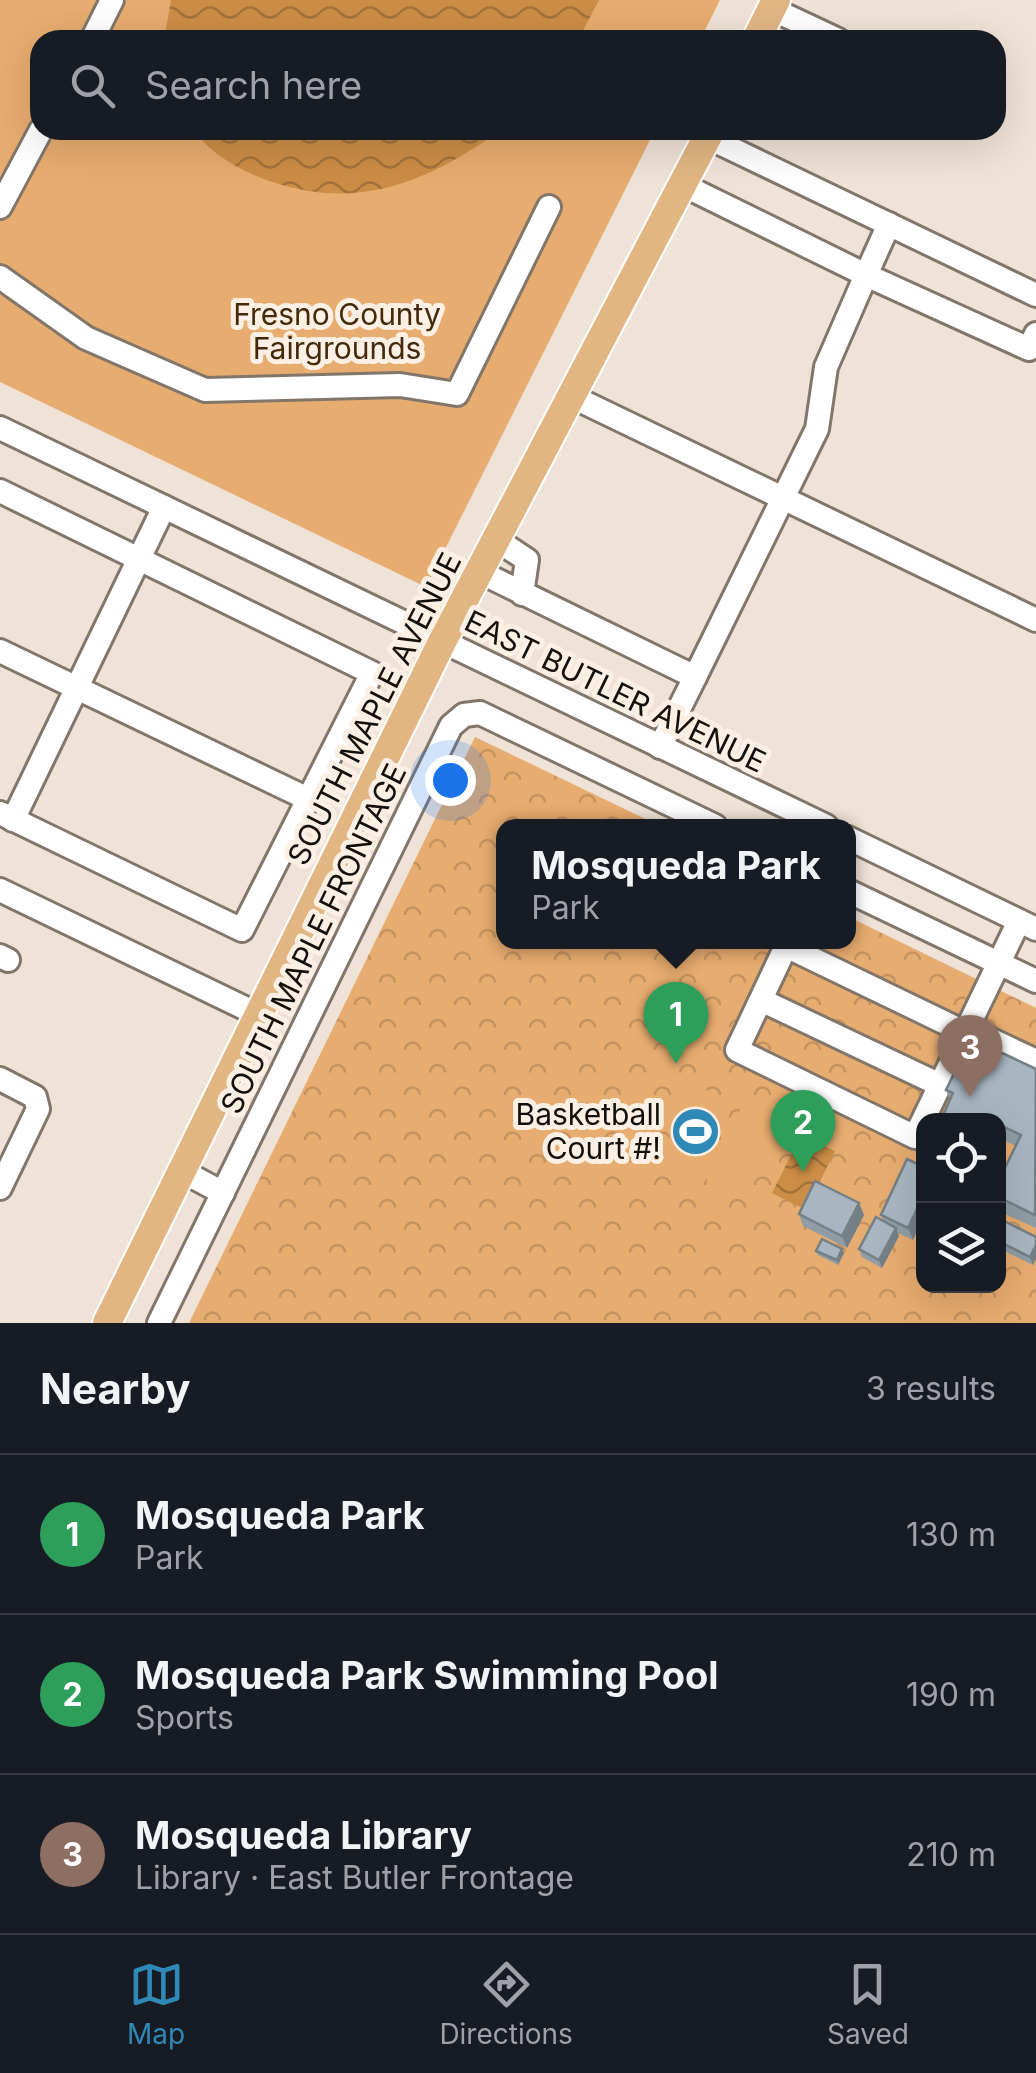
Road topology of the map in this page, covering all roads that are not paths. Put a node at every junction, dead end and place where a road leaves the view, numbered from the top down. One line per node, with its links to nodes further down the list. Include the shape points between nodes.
1 (112, 0): 3 (street)
2 (774, 4): 4 (main road); 5 (street)
3 (97, 30)
4 (761, 30)
5 (820, 30)
6 (35, 140): 11 (street)
7 (706, 140): 9 (main road, SOUTH MAPLE AVENUE)
8 (721, 140): 12 (street)
9 (683, 185): 13 (street); 17 (main road, SOUTH MAPLE AVENUE)
10 (549, 206): 14 (street, via 458,394 400,385 205,390 86,338)
11 (0, 207)
12 (889, 224): 13 (street); 15 (street)
13 (866, 275): 16 (street, via 1029,349); 20 (street, via 826,366 817,429)
14 (0, 277)
15 (1036, 295)
16 (1036, 334)
17 (573, 397): 20 (street); 22 (main road, SOUTH MAPLE AVENUE)
18 (0, 428): 21 (street, EAST BUTLER AVENUE)
19 (0, 491): 23 (street)
20 (784, 498): 26 (street); 29 (street)
21 (164, 508): 23 (street); 27 (street, EAST BUTLER AVENUE)
22 (496, 540): 24 (main road, SOUTH MAPLE AVENUE); 25 (street, via 527,560)
23 (140, 558): 30 (street); 32 (street, via 372,673)
24 (480, 572): 25 (street); 27 (main road, SOUTH MAPLE AVENUE)
25 (522, 594): 29 (street)
26 (1036, 620)
27 (442, 642): 31 (street, EAST BUTLER AVENUE); 45 (main road, SOUTH MAPLE AVENUE)
28 (0, 650): 30 (street)
29 (694, 677): 31 (street)
30 (77, 688): 32 (street); 33 (street)
31 (660, 746): 35 (street, EAST BUTLER AVENUE)
32 (308, 799): 33 (street, via 242,930)
33 (7, 816)
34 (700, 819): 52 (street, SOUTH MAPLE FRONTAGE, via 480,714 451,726)
35 (811, 819)
36 (856, 842): 39 (street)
37 (0, 890): 45 (street)
38 (856, 895): 42 (street)
39 (1028, 925): 42 (street)
40 (786, 949): 44 (street)
41 (798, 949): 46 (street)
42 (998, 963): 43 (street); 46 (street)
43 (1036, 981)
44 (761, 1000): 49 (street); 49 (street, via 736,1050 915,1137)
45 (258, 1015): 50 (main road, SOUTH MAPLE AVENUE)
46 (963, 1029): 47 (street); 49 (street)
47 (1036, 1061)
48 (0, 1079): 51 (street, via 36,1097 38,1109)
49 (938, 1084)
50 (182, 1171): 52 (street); 53 (main road, SOUTH MAPLE AVENUE)
51 (0, 1188)
52 (223, 1193): 54 (street, SOUTH MAPLE FRONTAGE)
53 (107, 1323)
54 (159, 1323)

